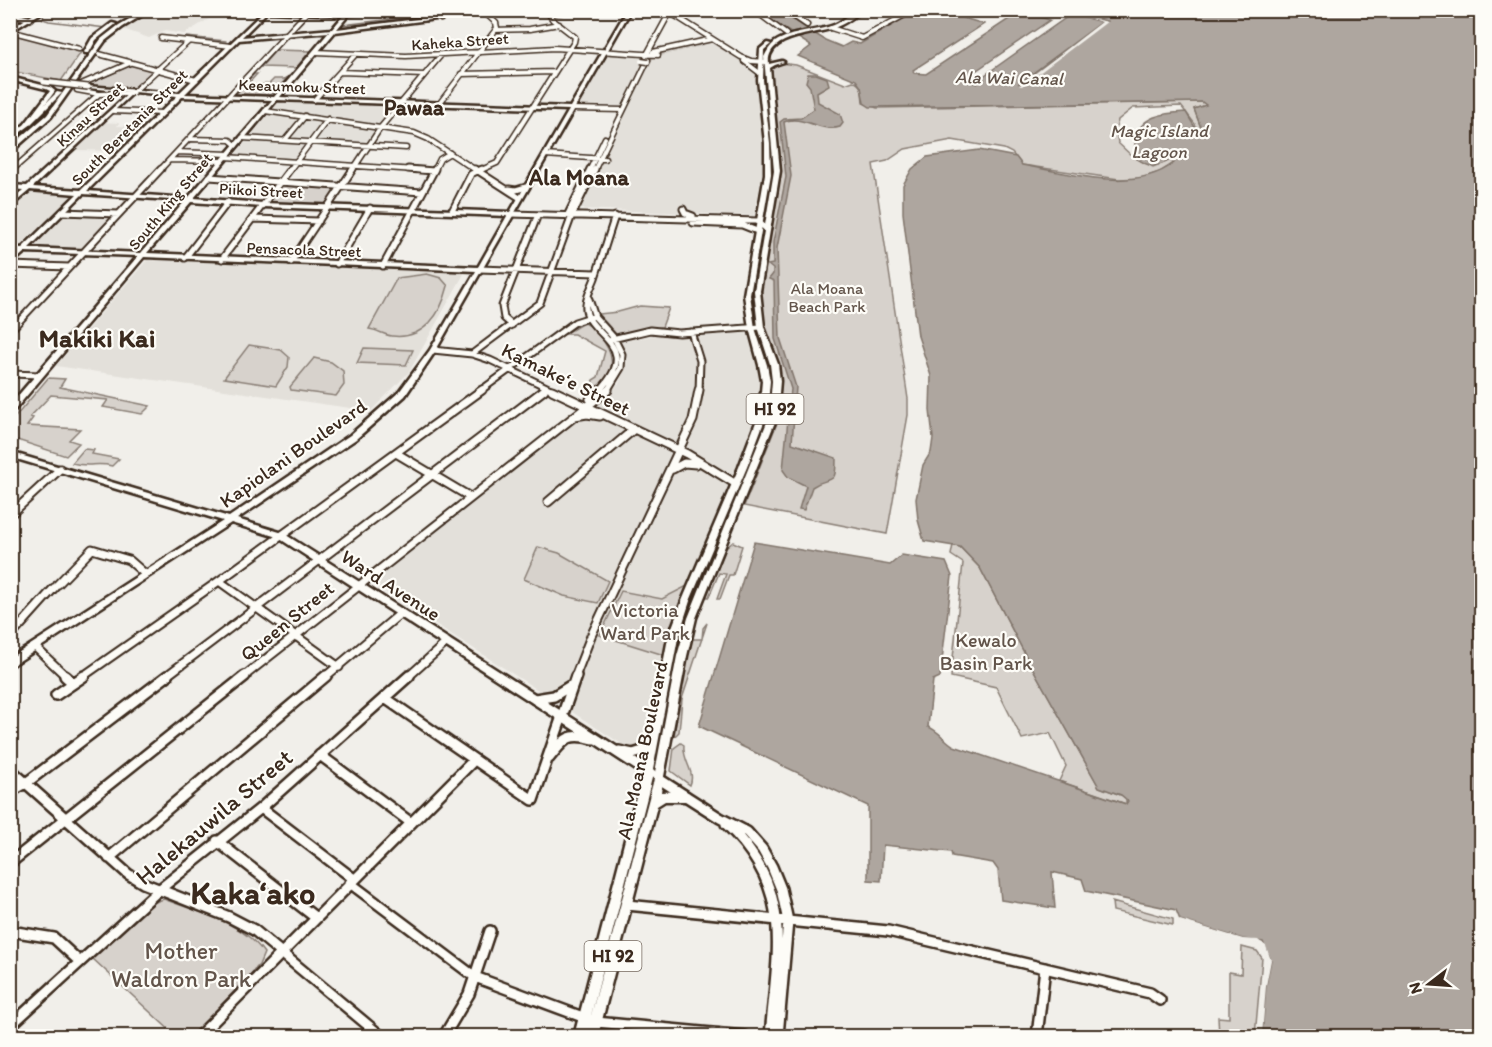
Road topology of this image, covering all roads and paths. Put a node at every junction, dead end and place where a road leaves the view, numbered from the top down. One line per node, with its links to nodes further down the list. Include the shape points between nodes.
1 (44, 10): 29 (main road)
2 (137, 10): 54 (highway, via 99,35)
3 (142, 10): 54 (highway, via 110,30)
4 (149, 10): 55 (highway, via 115,30)
5 (155, 10): 55 (highway, via 116,32)
6 (248, 10): 19 (main road)
7 (413, 10): 22 (street)
8 (437, 10): 27 (street)
9 (492, 10): 23 (main road)
10 (505, 10): 23 (main road)
11 (572, 10): 24 (street)
12 (629, 10): 53 (main road, Kapiolani Boulevard)
13 (754, 10): 42 (street)
14 (785, 10): 38 (street)
15 (853, 10): 38 (main road)
16 (861, 10): 33 (main road)
17 (914, 10): 40 (street, via 862,38)
18 (1027, 10): 25 (street)
19 (266, 11): 21 (main road); 45 (main road, South Beretania Street)
20 (668, 11): 28 (street); 30 (street)
21 (307, 12): 22 (main road); 41 (street)
22 (349, 12): 31 (main road, South King Street)
23 (484, 12): 27 (main road); 37 (street, via 496,23)
24 (548, 12): 32 (street)
25 (1063, 12)
26 (14, 15): 29 (street)
27 (441, 18): 34 (main road)
28 (666, 18): 30 (street); 61 (street)
29 (30, 19): 39 (main road)
30 (679, 19): 46 (street)
31 (339, 24): 34 (main road); 36 (main road, South King Street)
32 (559, 24): 37 (street); 51 (street, via 575,37)
33 (838, 25): 35 (main road); 40 (street)
34 (352, 28): 36 (main road); 43 (main road)
35 (831, 28): 38 (main road); 40 (street)
36 (334, 30): 41 (main road); 43 (main road, South King Street)
37 (495, 30): 52 (street)
38 (810, 30): 42 (main road)
39 (11, 31): 50 (street)
40 (844, 32)
41 (287, 35): 45 (main road); 78 (street)
42 (790, 35): 62 (main road, via 774,45)
43 (328, 37): 56 (main road, South King Street)
44 (161, 38): 47 (street)
45 (238, 39): 49 (main road, South Beretania Street)
46 (713, 40): 48 (street); 48 (street, via 702,44); 61 (street)
47 (188, 42): 49 (street); 65 (street, Kinau Street)
48 (720, 45): 60 (street)
49 (231, 46): 72 (main road, South Beretania Street)
50 (79, 49)
51 (571, 49): 52 (street, Kaheka Street); 53 (street, Kaheka Street); 67 (street)
52 (479, 51): 58 (street, Kaheka Street); 68 (street)
53 (606, 51): 61 (street, Kaheka Street); 84 (main road, Kapiolani Boulevard)
54 (87, 52): 74 (highway)
55 (97, 52): 64 (street); 73 (highway)
56 (316, 52): 57 (street, Kaheka Street); 79 (main road, South King Street)
57 (356, 54): 58 (street, Kaheka Street); 66 (street)
58 (442, 54): 70 (street)
59 (658, 55): 61 (street)
60 (741, 57): 62 (street); 62 (street); 69 (street)
61 (648, 58): 63 (street, bridge); 87 (street)
62 (764, 60): 69 (main road, Ala Moana Boulevard / HI 92); 141 (main road, Ala Moana Boulevard / HI 92, via 778,161)
63 (641, 61)
64 (130, 63): 65 (street); 76 (street, Keeaumoku Street, via 77,87 79,91)
65 (158, 70): 72 (street); 75 (street, Kinau Street)
66 (340, 72): 70 (street); 80 (street)
67 (555, 72): 68 (street); 83 (street)
68 (461, 74): 82 (street)
69 (761, 74): 149 (main road, Ala Moana Boulevard / HI 92, via 769,166)
70 (424, 75): 81 (street)
71 (13, 77): 75 (main road, Keeaumoku Street, bridge); 91 (main road, via 53,90)
72 (196, 80): 77 (main road, South Beretania Street)
73 (69, 89): 102 (highway, via 49,116); 107 (highway, via 51,119)
74 (59, 93): 91 (highway); 102 (highway)
75 (132, 93): 76 (street, Keeaumoku Street); 77 (main road, Keeaumoku Street); 85 (main road, Kinau Street)
76 (99, 94): 115 (street)
77 (181, 95): 78 (main road, Keeaumoku Street); 88 (main road, South Beretania Street)
78 (229, 97): 79 (main road, Keeaumoku Street); 95 (street)
79 (276, 99): 80 (main road, Keeaumoku Street); 86 (main road, South King Street)
80 (314, 100): 81 (main road, Keeaumoku Street)
81 (401, 103): 82 (main road, Keeaumoku Street); 92 (street)
82 (437, 106): 83 (main road, Keeaumoku Street)
83 (532, 107): 84 (main road, Keeaumoku Street); 113 (street, via 497,163)
84 (575, 109): 87 (street, Keeaumoku Street); 106 (main road, Kapiolani Boulevard)
85 (113, 111): 88 (street); 122 (main road, Kinau Street)
86 (266, 111): 89 (street); 96 (main road, South King Street)
87 (620, 111): 110 (street)
88 (163, 113): 117 (main road, South Beretania Street)
89 (305, 116): 90 (street); 98 (street)
90 (328, 119): 92 (street); 99 (street)
91 (27, 125): 94 (main road)
92 (381, 127): 101 (street); 105 (street, via 420,135)
93 (10, 130): 94 (street)
94 (18, 132): 97 (main road)
95 (190, 138): 100 (street, via 229,140); 104 (street)
96 (242, 138): 98 (street); 100 (main road, South King Street)
97 (10, 139)
98 (285, 140): 99 (street)
99 (310, 142): 101 (street); 111 (street)
100 (236, 145): 108 (main road, South King Street)
101 (369, 146): 103 (street); 112 (street)
102 (12, 148)
103 (406, 148)
104 (177, 152): 108 (street); 109 (street)
105 (450, 153): 113 (street); 114 (street, via 440,159)
106 (545, 155): 110 (street); 121 (main road, Kapiolani Boulevard)
107 (10, 156)
108 (226, 157): 109 (street); 111 (street); 116 (main road, South King Street)
109 (170, 159): 127 (street)
110 (600, 159): 142 (street)
111 (295, 162): 112 (street); 118 (street)
112 (356, 166): 114 (street); 119 (street)
113 (479, 170): 123 (street); 137 (street, via 470,175)
114 (434, 171): 126 (street)
115 (10, 172)
116 (209, 177): 118 (street); 129 (main road, South King Street)
117 (94, 181): 124 (main road, via 81,188); 125 (main road, South Beretania Street)
118 (280, 182): 119 (street); 132 (street)
119 (341, 186): 126 (street); 133 (street)
120 (10, 187): 122 (main road, Piikoi Street)
121 (526, 187): 123 (street); 128 (main road, Kapiolani Boulevard)
122 (29, 188): 124 (main road, Piikoi Street); 131 (main road, Kinau Street)
123 (506, 188): 128 (street)
124 (63, 190): 125 (main road, Piikoi Street)
125 (82, 192): 127 (main road, Piikoi Street); 138 (main road, South Beretania Street)
126 (422, 192): 136 (street)
127 (136, 196): 129 (main road, Piikoi Street); 139 (street)
128 (520, 198): 140 (main road, Kapiolani Boulevard)
129 (189, 200): 130 (main road, Piikoi Street); 154 (main road, South King Street)
130 (228, 202): 132 (main road, Piikoi Street); 155 (street)
131 (10, 205)
132 (263, 205): 133 (main road, Piikoi Street); 145 (street)
133 (327, 207): 134 (main road, Piikoi Street); 147 (street)
134 (370, 208): 136 (main road, Piikoi Street); 159 (street)
135 (683, 209): 146 (street)
136 (413, 210): 137 (main road, Piikoi Street); 160 (street)
137 (452, 211): 140 (main road, Piikoi Street)
138 (62, 212): 139 (street); 152 (main road, South Beretania Street)
139 (119, 214): 153 (street)
140 (511, 214): 142 (street, Piikoi Street); 143 (street, Piikoi Street); 162 (main road, Kapiolani Boulevard)
141 (769, 214): 149 (street); 150 (main road, Ala Moana Boulevard / HI 92)
142 (571, 216): 143 (street, Piikoi Street); 144 (street, Piikoi Street); 164 (street)
143 (537, 217): 163 (street)
144 (613, 218): 146 (street, Piikoi Street); 148 (street, Piikoi Street); 165 (street)
145 (253, 219): 147 (street); 156 (street)
146 (701, 219): 148 (street, Piikoi Street)
147 (319, 221): 157 (street)
148 (713, 221): 149 (street, Piikoi Street); 149 (street, Piikoi Street)
149 (759, 225): 150 (street); 169 (main road, Ala Moana Boulevard / HI 92, via 747,295)
150 (766, 229): 168 (main road, Ala Moana Boulevard / HI 92, via 757,291)
151 (10, 249): 152 (main road, Pensacola Street)
152 (24, 249): 153 (main road, Pensacola Street); 158 (main road, South Beretania Street)
153 (83, 252): 154 (main road, Pensacola Street); 161 (street)
154 (141, 256): 155 (main road, Pensacola Street); 179 (main road, South King Street)
155 (185, 258): 156 (main road, Pensacola Street)
156 (222, 259): 157 (main road, Pensacola Street)
157 (291, 262): 159 (main road, Pensacola Street)
158 (10, 264): 161 (street)
159 (337, 264): 160 (main road, Pensacola Street)
160 (383, 266): 162 (main road, Pensacola Street)
161 (69, 267): 170 (street)
162 (479, 269): 163 (street, Pensacola Street); 175 (main road, Kapiolani Boulevard)
163 (517, 270): 164 (street, Pensacola Street); 167 (street, via 502,306 503,317)
164 (551, 271): 165 (street, Pensacola Street); 167 (street, via 540,303)
165 (596, 273): 166 (street, via 589,299)
166 (591, 316): 173 (street); 177 (street, via 575,322)
167 (512, 326): 176 (street)
168 (760, 327): 169 (street); 196 (main road, Ala Moana Boulevard / HI 92, via 774,364 776,400 768,434)
169 (752, 328): 172 (street); 190 (main road, Ala Moana Boulevard / HI 92, via 763,365 765,398)
170 (10, 331)
171 (691, 332): 172 (street); 173 (street, via 650,330); 174 (street)
172 (716, 332): 174 (street, via 700,337)
173 (612, 339): 181 (street, Queen Street, via 615,369 608,383)
174 (695, 346): 186 (street, via 701,368 700,395)
175 (433, 350): 176 (street, Kamakeʻe Street); 201 (main road, Kapiolani Boulevard, via 402,394 377,417)
176 (472, 354): 177 (street, Kamakeʻe Street)
177 (509, 369): 180 (street, Kamakeʻe Street); 187 (street)
178 (10, 374): 179 (street)
179 (40, 375): 182 (main road, South King Street)
180 (546, 388): 181 (street, Kamakeʻe Street); 194 (street)
181 (586, 406): 183 (street, Kamakeʻe Street); 184 (street, Queen Street)
182 (10, 410)
183 (605, 416): 184 (street); 185 (street, Kamakeʻe Street)
184 (573, 417): 197 (street, Queen Street)
185 (633, 430): 186 (street, Kamakeʻe Street); 198 (street)
186 (680, 452): 189 (street, Kamakeʻe Street); 192 (street); 193 (street, Kamakeʻe Street)
187 (396, 453): 194 (street); 203 (street)
188 (10, 454): 191 (main road, Ward Avenue)
189 (696, 464): 192 (street, via 684,463); 195 (street, Kamakeʻe Street)
190 (743, 467): 193 (street, via 733,474); 195 (main road, Ala Moana Boulevard / HI 92)
191 (60, 469): 199 (main road, Ward Avenue); 200 (street)
192 (671, 471): 217 (street, via 591,636)
193 (722, 473): 195 (street, Kamakeʻe Street)
194 (431, 475): 197 (street); 204 (street)
195 (736, 484): 196 (street); 218 (main road, Ala Moana Boulevard / HI 92, via 686,601 673,638)
196 (746, 488): 229 (main road, Ala Moana Boulevard / HI 92, via 692,618)
197 (470, 497): 207 (street, Queen Street)
198 (548, 502)
199 (203, 512): 201 (main road, Ward Avenue); 202 (main road, via 214,521)
200 (10, 515)
201 (231, 520): 202 (main road, Kapiolani Boulevard); 203 (main road, Ward Avenue)
202 (208, 534): 205 (main road, Kapiolani Boulevard)
203 (280, 535): 204 (main road, Ward Avenue); 206 (street)
204 (318, 559): 207 (main road, Ward Avenue); 208 (street)
205 (146, 574): 211 (street, via 129,560 93,549); 213 (main road, Kapiolani Boulevard)
206 (219, 581): 208 (street); 216 (street)
207 (359, 586): 209 (main road, Ward Avenue); 210 (street, Queen Street)
208 (257, 607): 210 (street); 230 (street)
209 (401, 613): 212 (main road, Ward Avenue); 215 (street)
210 (296, 636): 215 (street); 235 (street, Queen Street)
211 (10, 637)
212 (447, 642): 220 (street, Halekauwila Street); 221 (main road, Ward Avenue)
213 (34, 647): 214 (main road, Kapiolani Boulevard); 216 (street)
214 (10, 663)
215 (339, 667): 238 (street)
216 (73, 683): 219 (street)
217 (572, 685): 221 (street, via 554,696); 222 (street)
218 (665, 685): 223 (street, via 646,750 632,754); 228 (main road, Ala Moana Boulevard / HI 92)
219 (56, 695)
220 (385, 698): 224 (street, Halekauwila Street); 225 (street)
221 (535, 699): 222 (main road, Ward Avenue)
222 (560, 715): 223 (main road, Ward Avenue); 226 (street)
223 (606, 745): 226 (street, via 586,737 569,736); 228 (main road, Ward Avenue)
224 (320, 755): 234 (street, Halekauwila Street); 236 (street)
225 (474, 759): 226 (street, via 533,800); 236 (street)
226 (544, 765)
227 (10, 769): 230 (street)
228 (649, 772): 229 (main road, Ward Avenue); 252 (main road, Ala Moana Boulevard / HI 92)
229 (659, 779): 232 (street, Ward Avenue); 233 (main road, Ala Moana Boulevard / HI 92)
230 (26, 783): 231 (street); 235 (street)
231 (10, 792)
232 (685, 796): 233 (main road, via 663,796); 244 (street, Ward Avenue, via 720,818 753,851)
233 (653, 803): 242 (main road, Ala Moana Boulevard / HI 92)
234 (261, 808): 237 (street, Halekauwila Street); 240 (street)
235 (66, 818): 238 (street); 239 (street, Queen Street)
236 (410, 822): 240 (street)
237 (217, 841): 241 (street, Halekauwila Street); 243 (street)
238 (109, 858): 241 (street, via 128,874)
239 (10, 863)
240 (352, 881): 243 (street); 250 (street)
241 (160, 890): 247 (street, via 229,916 254,930); 248 (street, Halekauwila Street)
242 (627, 905): 244 (street); 252 (main road, Ala Moana Boulevard / HI 92)
243 (316, 918): 247 (street)
244 (782, 921): 249 (street, via 888,931); 260 (street); 261 (street)
245 (10, 930): 248 (street, via 54,938)
246 (490, 931): 250 (street)
247 (281, 953): 254 (street); 255 (street)
248 (80, 962): 253 (street, Halekauwila Street)
249 (1046, 968): 251 (street, via 1150,993); 262 (street)
250 (475, 977): 252 (street); 256 (street, via 470,994)
251 (1160, 1000)
252 (590, 1020): 257 (main road, Ala Moana Boulevard / HI 92); 258 (main road, Ala Moana Boulevard / HI 92); 259 (street)
253 (10, 1026)
254 (199, 1036)
255 (381, 1036)
256 (444, 1036)
257 (580, 1036)
258 (592, 1036)
259 (744, 1036)
260 (770, 1036)
261 (778, 1036)
262 (1037, 1036)

